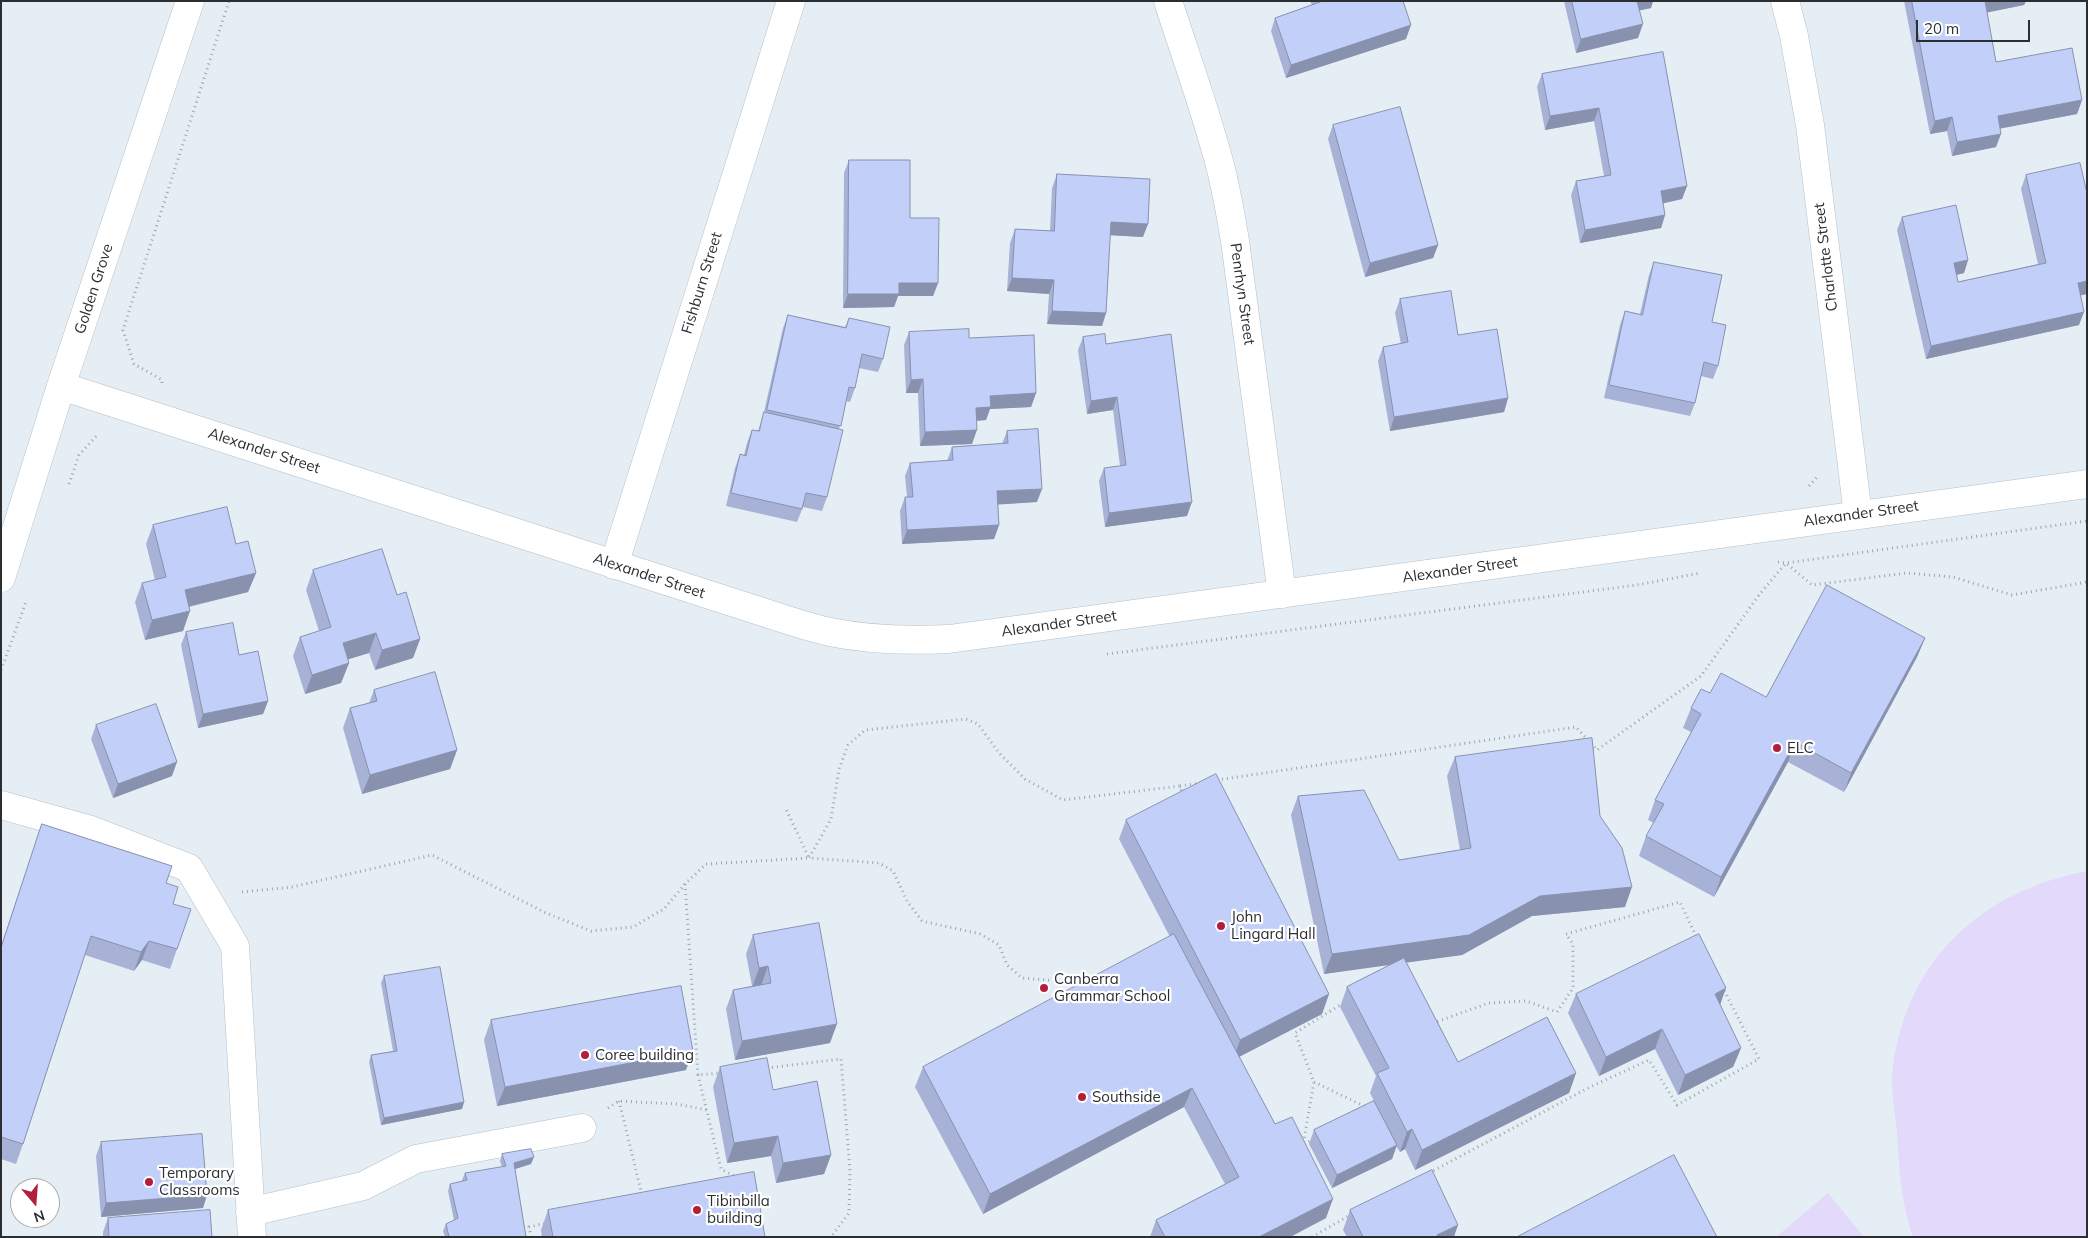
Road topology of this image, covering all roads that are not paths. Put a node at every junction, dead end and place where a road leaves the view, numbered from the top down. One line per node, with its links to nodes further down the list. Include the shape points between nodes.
1 (190, 1): 5 (street, Golden Grove)
2 (791, 1): 8 (street, Fishburn Street)
3 (1168, 1): 10 (street, Penrhyn Street, via 1206,115 1228,200)
4 (1785, 1): 7 (street, Charlotte Street, via 1810,125)
5 (61, 386): 8 (street, Alexander Street); 9 (street, Golden Grove)
6 (2087, 484): 7 (street, Alexander Street)
7 (1858, 515): 10 (street, Alexander Street)
8 (614, 565): 10 (street, Alexander Street, via 830,632 910,641 948,639)
9 (1, 578)
10 (1282, 594)
11 (1, 805): 13 (street, via 91,830 189,868 206,896 235,946)
12 (582, 1128): 13 (street, via 416,1159 363,1186)
13 (251, 1224)

